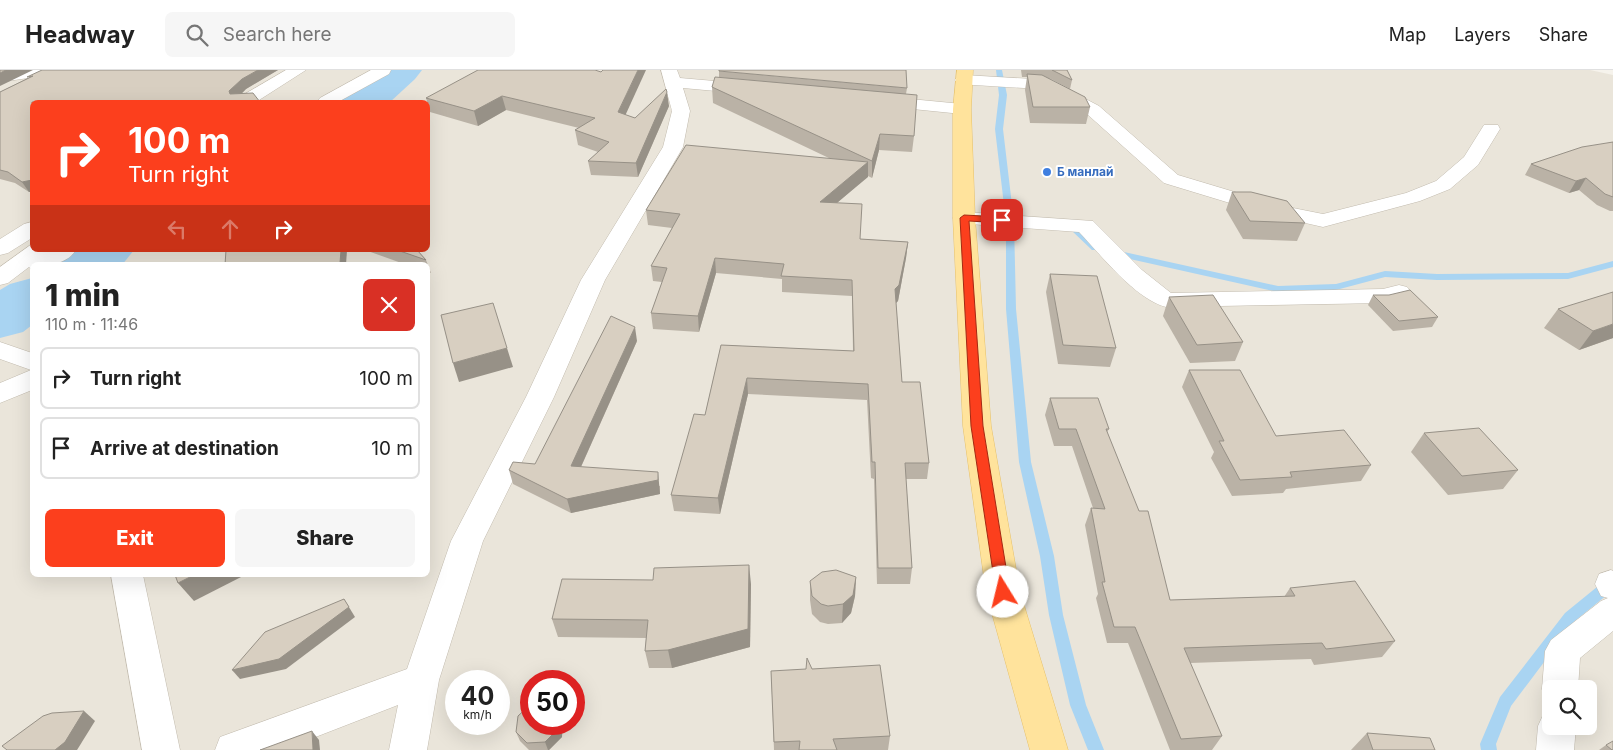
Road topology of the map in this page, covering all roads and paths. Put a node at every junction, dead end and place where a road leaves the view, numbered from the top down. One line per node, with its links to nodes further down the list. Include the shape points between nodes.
1 (50, 70): 5 (street); 8 (street)
2 (298, 70): 9 (street)
3 (383, 70): 10 (street)
4 (670, 76): 7 (street); 30 (street, via 681,111 673,147 593,280 540,397 467,541)
5 (0, 77)
6 (973, 77): 12 (main road); 13 (street, via 1044,84 1093,110 1171,178 1273,210 1323,220 1413,197 1443,185 1471,161)
7 (768, 91)
8 (0, 95)
9 (247, 100)
10 (330, 100)
11 (865, 100): 12 (street)
12 (962, 109): 14 (main road)
13 (1490, 129)
14 (964, 218): 23 (street, via 1084,226 1145,287 1166,300 1383,296); 36 (main road, via 977,426 1003,592)
15 (30, 230): 16 (street)
16 (0, 248)
17 (33, 252): 21 (street)
18 (62, 252): 19 (street)
19 (44, 262)
20 (30, 269): 22 (street)
21 (0, 278)
22 (0, 287)
23 (1399, 292)
24 (2, 351): 25 (street)
25 (30, 361)
26 (30, 380): 27 (street)
27 (0, 394)
28 (127, 577): 33 (street)
29 (1612, 594): 31 (street, via 1563,651)
30 (421, 680): 34 (street); 35 (street)
31 (1561, 680)
32 (1556, 735): 37 (street)
33 (161, 750)
34 (234, 750)
35 (408, 750)
36 (1049, 750)
37 (1555, 750)

